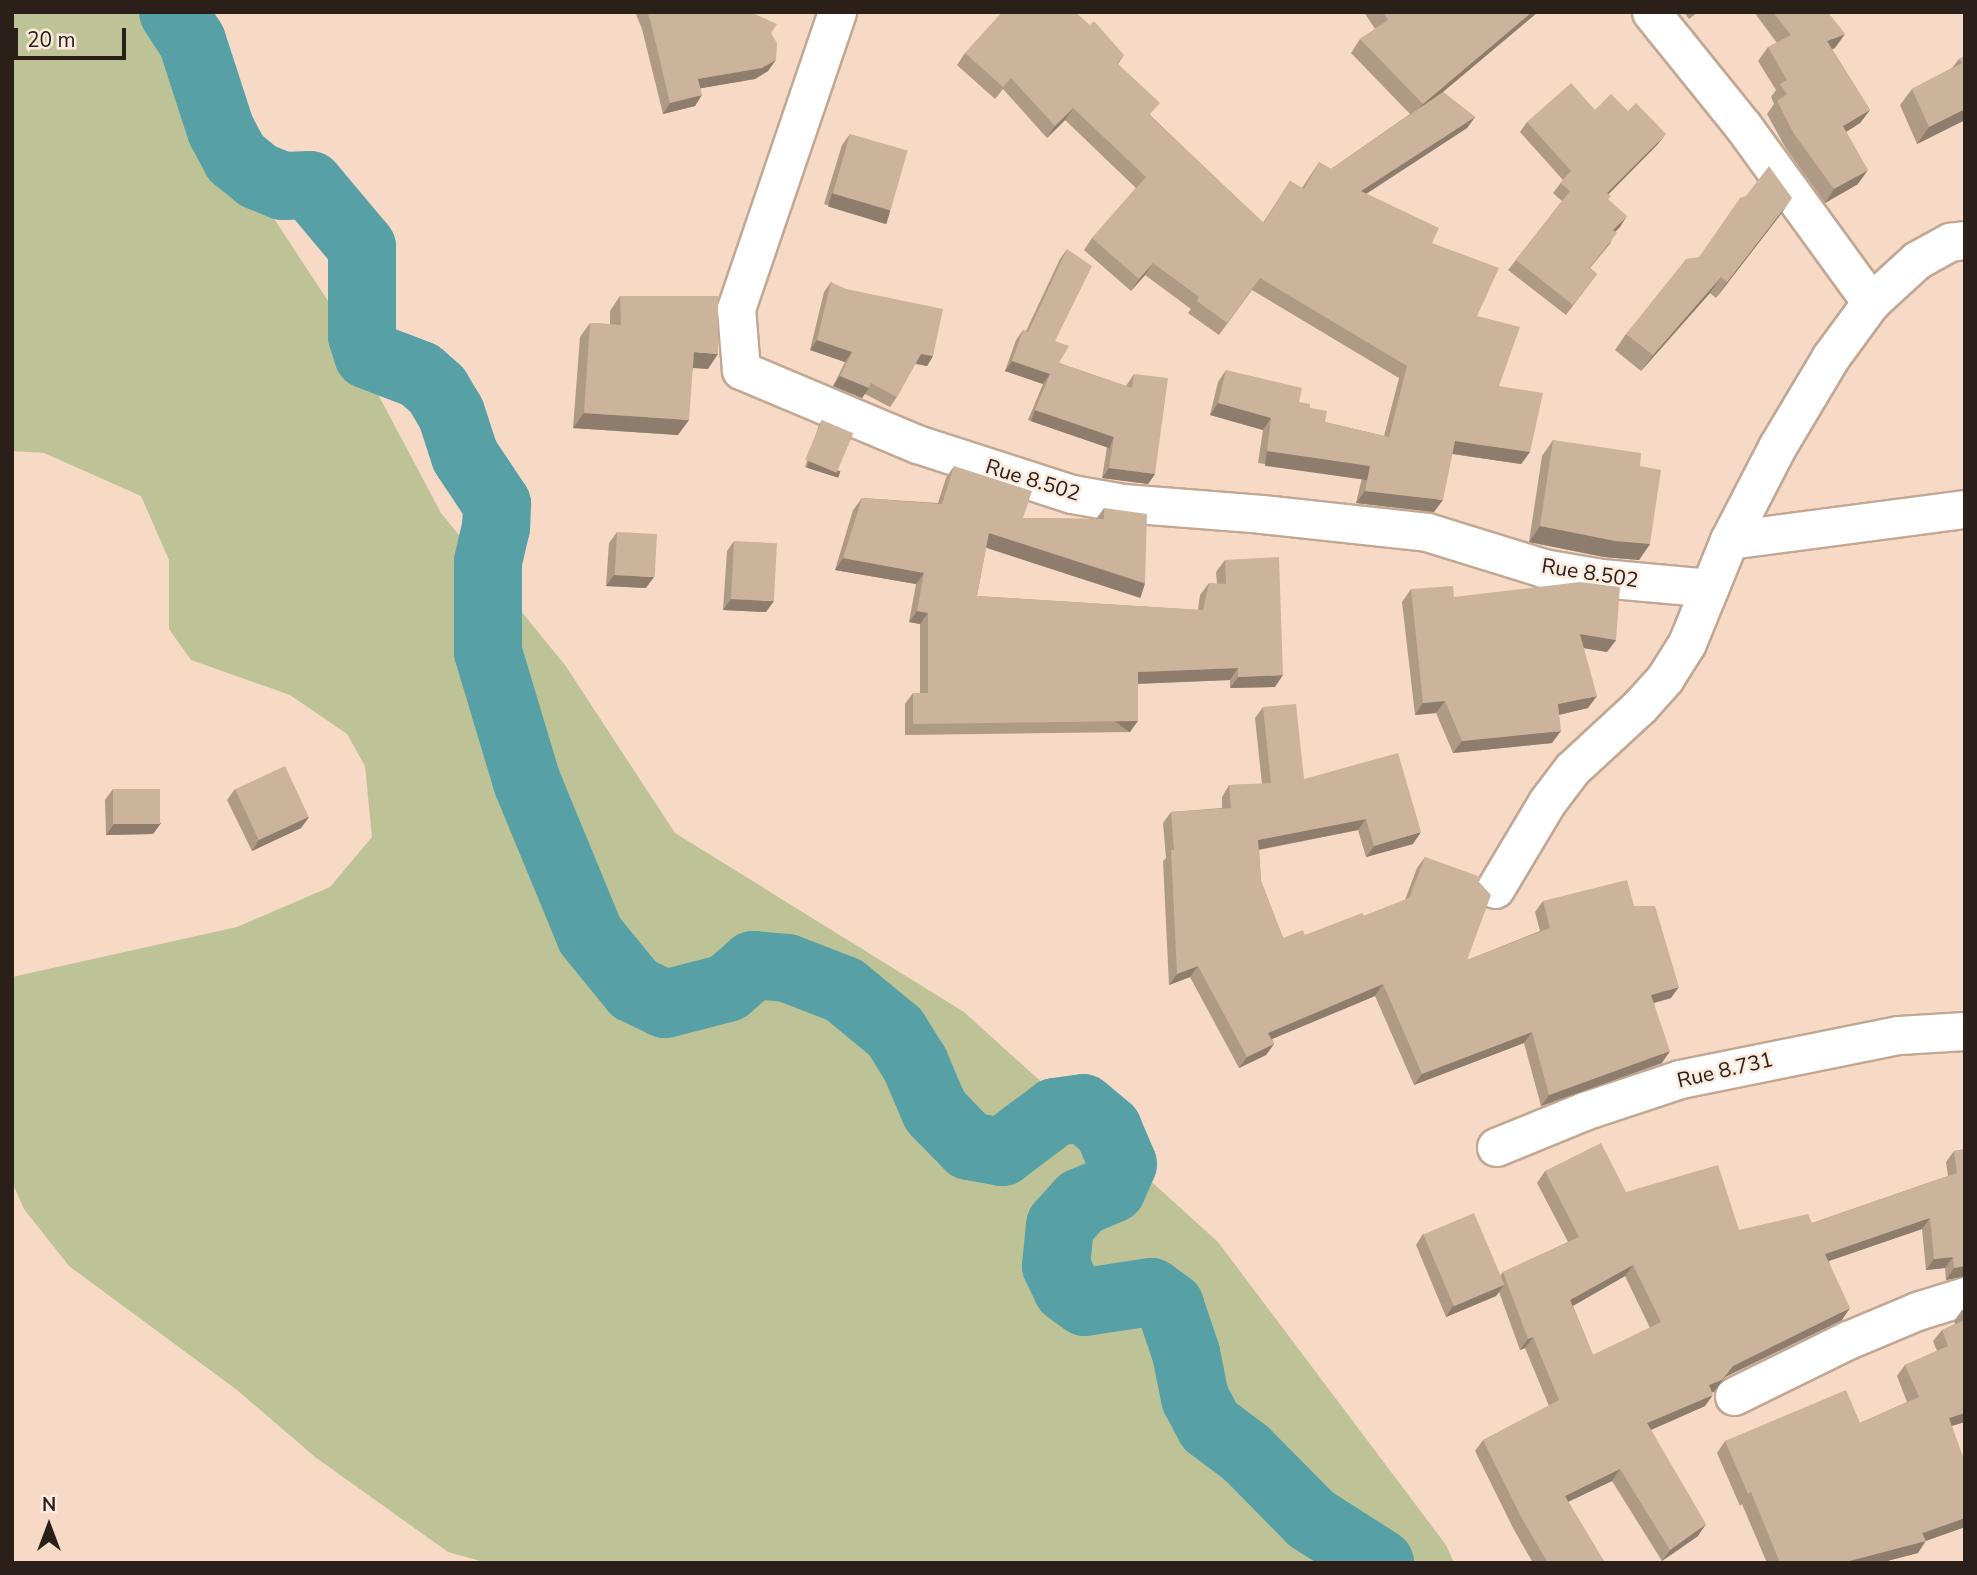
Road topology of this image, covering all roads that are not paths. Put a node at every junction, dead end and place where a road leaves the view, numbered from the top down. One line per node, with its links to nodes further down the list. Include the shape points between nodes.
1 (837, 12): 7 (street, Rue 8.502, via 736,308 741,370 917,444 1072,494 1123,503 1427,532 1543,568)
2 (1651, 12): 4 (street, via 1743,126)
3 (1965, 240): 4 (street, via 1950,242 1917,260)
4 (1871, 302): 6 (street, via 1830,358)
5 (1965, 509): 6 (street)
6 (1729, 540): 7 (street)
7 (1710, 587): 8 (street, via 1687,643 1665,678 1572,769)
8 (1494, 889)
9 (1965, 1031): 10 (street, Rue 8.731, via 1899,1035 1679,1079)
10 (1496, 1147)
11 (1965, 1296): 12 (street, via 1848,1340)
12 (1734, 1396)

